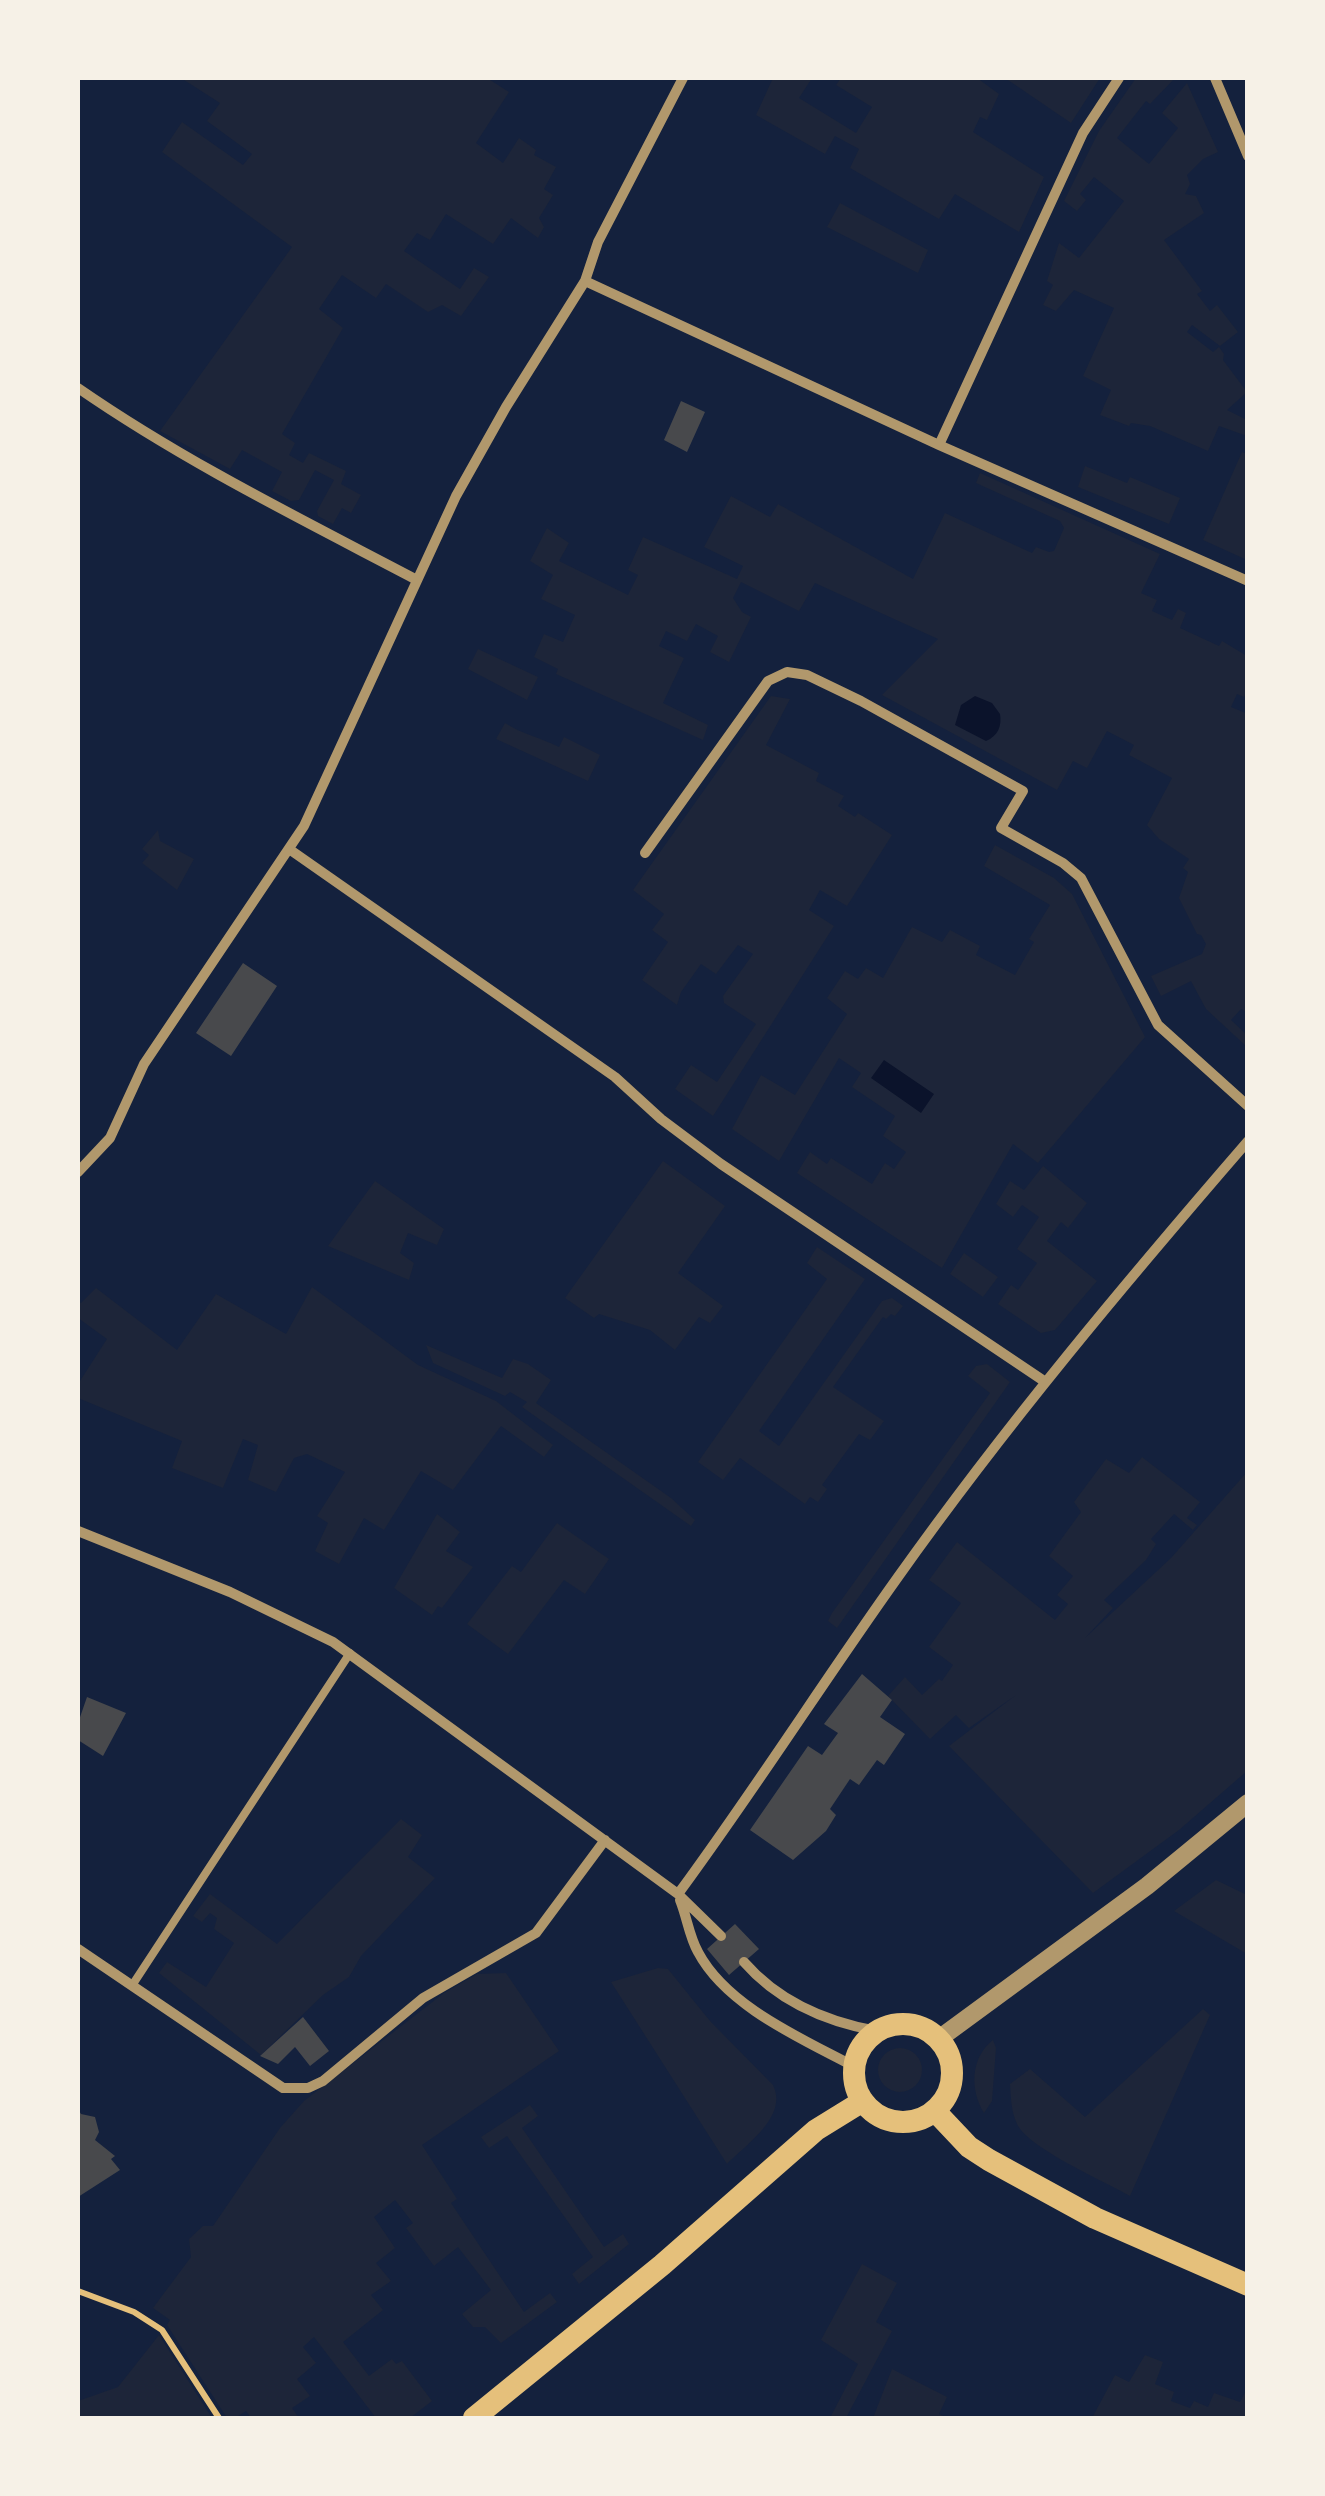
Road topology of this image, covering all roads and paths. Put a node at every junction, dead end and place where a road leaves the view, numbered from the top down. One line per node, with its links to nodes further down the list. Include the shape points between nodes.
1 (682, 78): 5 (street, via 598,242)
2 (1119, 78): 7 (street, via 1083,132)
3 (1215, 78): 4 (street)
4 (1248, 156)
5 (585, 281): 7 (street); 8 (street, via 478,454)
6 (78, 388): 8 (street, via 211,472)
7 (940, 444): 9 (street)
8 (417, 580): 10 (street)
9 (1248, 581)
10 (288, 849): 14 (street, via 144,1064 110,1138); 15 (street, via 615,1077 721,1164)
11 (646, 852): 12 (street, via 768,681 787,672 807,676 1022,790 1001,828 1080,878 1158,1024)
12 (1248, 1106)
13 (1248, 1140): 15 (street)
14 (78, 1172)
15 (1044, 1381): 20 (street)
16 (78, 1531): 17 (street, via 265,1607)
17 (350, 1654): 19 (street); 24 (lane)
18 (1248, 1803): 26 (street)
19 (606, 1840): 20 (street); 24 (street, via 527,1940 422,1998 316,2086 283,2088)
20 (678, 1894): 21 (street); 27 (street, via 699,1956 739,1999)
21 (721, 1936)
22 (78, 1950): 24 (street)
23 (744, 1962): 25 (street, via 788,1999)
24 (133, 1984)
25 (878, 2031): 26 (main road, via 913,2024); 27 (main road, via 860,2048)
26 (940, 2038): 29 (main road, via 953,2072)
27 (855, 2067): 28 (main road)
28 (863, 2101): 29 (main road, via 874,2113 905,2122); 33 (main road, via 816,2130)
29 (934, 2111): 30 (main road, via 989,2160 1095,2218)
30 (1248, 2286)
31 (78, 2290): 32 (path, via 162,2330)
32 (219, 2418)
33 (474, 2418)

